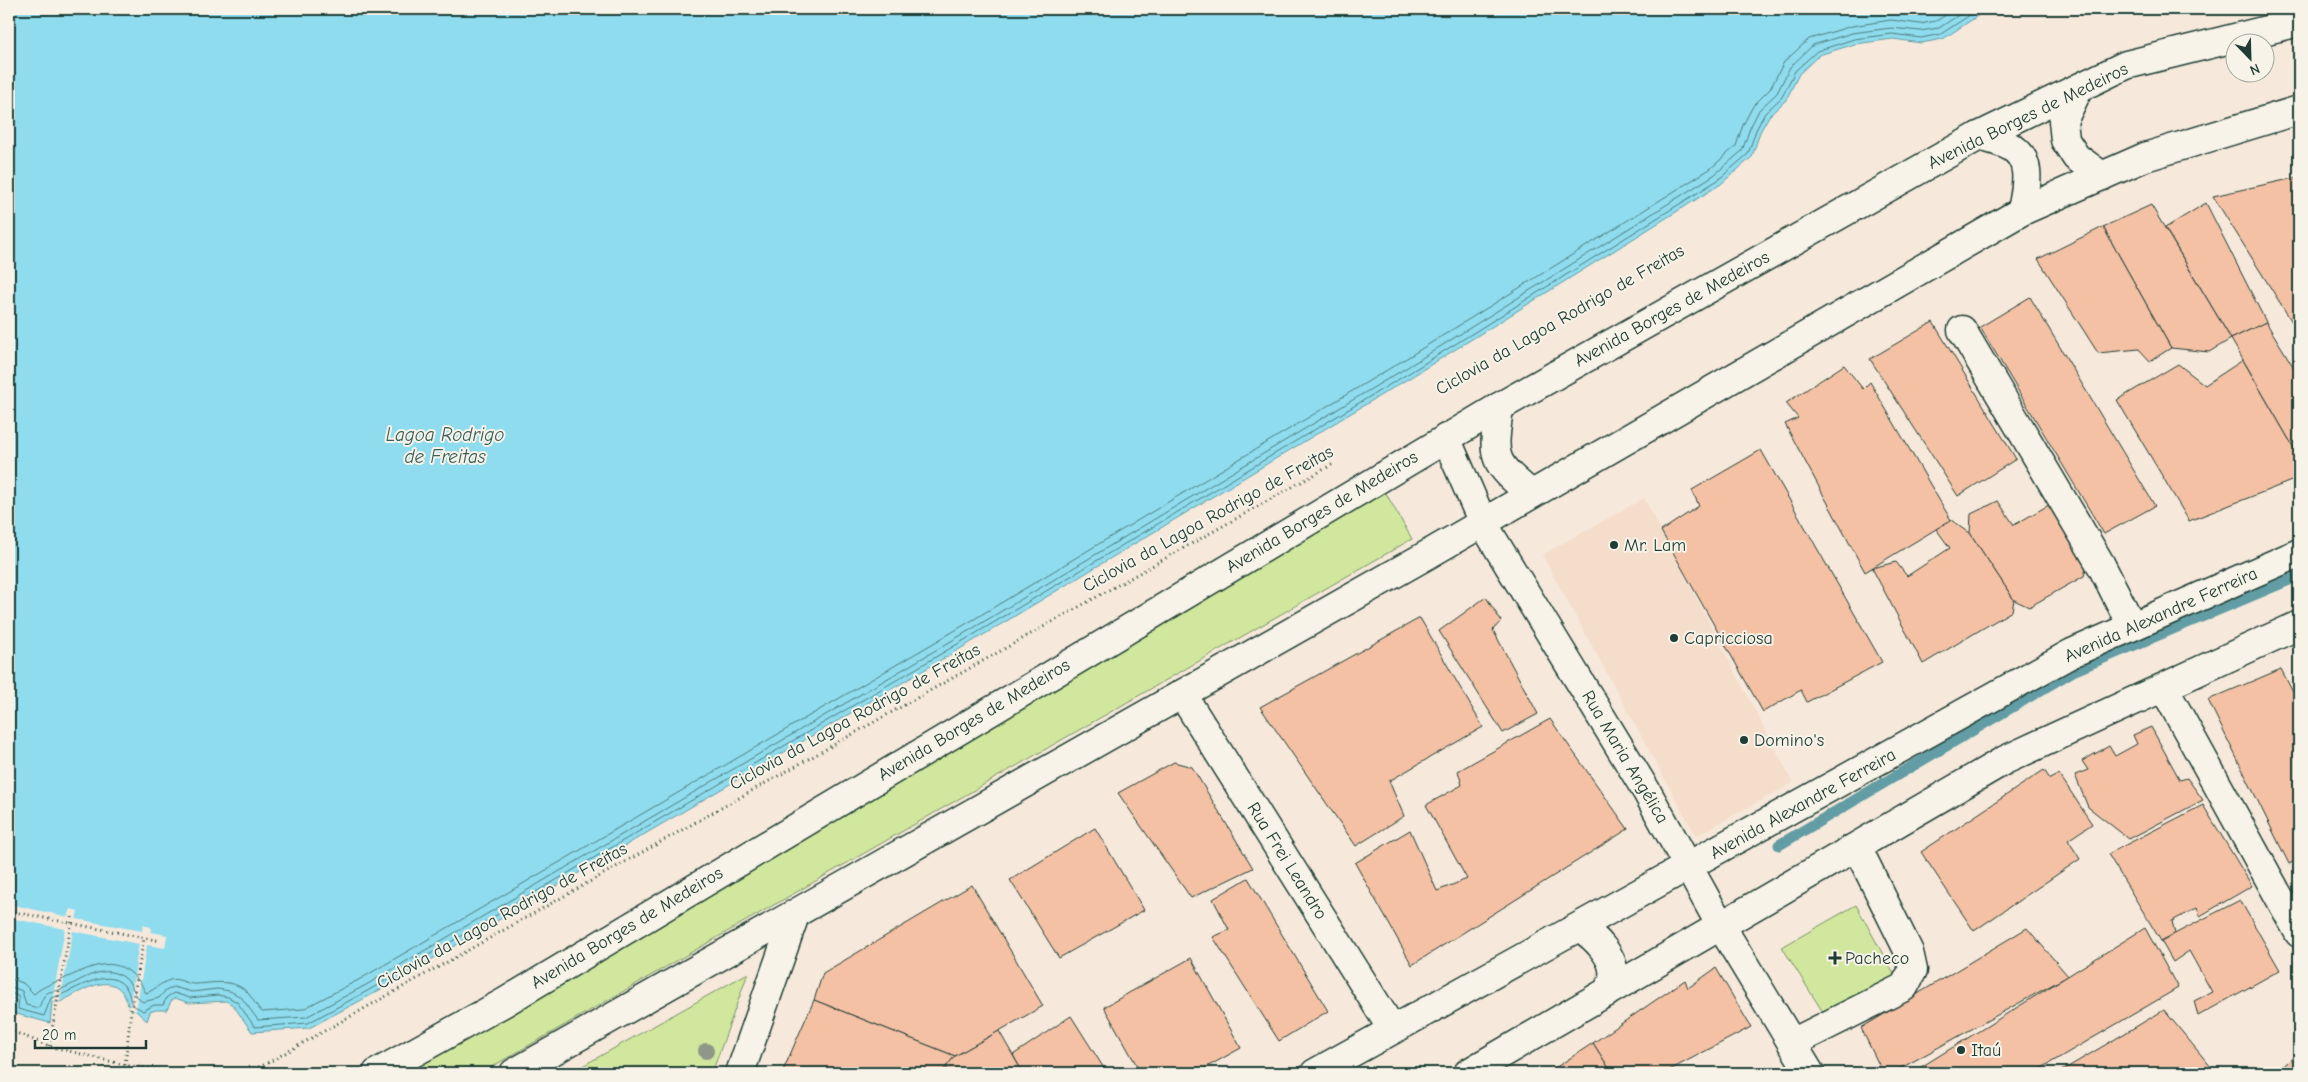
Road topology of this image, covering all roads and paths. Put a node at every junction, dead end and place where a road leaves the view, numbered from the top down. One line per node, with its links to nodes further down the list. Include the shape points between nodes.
1 (2299, 22): 2 (main road, Avenida Borges de Medeiros, via 2126,65)
2 (2079, 88): 4 (main road, Avenida Borges de Medeiros); 5 (main road, via 2063,121 2065,140 2076,157)
3 (2299, 110): 5 (main road, via 2145,156)
4 (1979, 136): 6 (main road, via 2011,146 2025,162 2028,181); 8 (main road, Avenida Borges de Medeiros)
5 (2102, 176): 6 (main road)
6 (2022, 211): 11 (main road)
7 (1962, 330): 15 (main road, via 2100,565)
8 (1499, 407): 9 (main road, Avenida Borges de Medeiros); 11 (main road, via 1494,448 1499,463)
9 (1446, 438): 12 (main road, Rua Maria Angélica); 37 (main road, Avenida Borges de Medeiros, via 505,1002)
10 (1344, 458): 36 (path, Ciclovia da Lagoa Rodrigo de Freitas, via 262,1066)
11 (1531, 494): 12 (main road)
12 (1483, 523): 17 (main road); 19 (main road, Rua Maria Angélica)
13 (2299, 553): 15 (main road, Avenida Alexandre Ferreira)
14 (2299, 624): 16 (main road)
15 (2132, 626): 19 (main road, Avenida Alexandre Ferreira, via 2072,653)
16 (2164, 688): 18 (main road, via 2005,760); 26 (main road)
17 (1182, 694): 22 (main road); 30 (main road, Rua Frei Leandro)
18 (1857, 847): 24 (main road); 32 (main road, via 1909,952 1913,970 1904,988)
19 (1690, 867): 24 (main road, Rua Maria Angélica); 25 (main road, Avenida Alexandre Ferreira)
20 (9, 912): 23 (path)
21 (73, 914): 23 (path)
22 (795, 915): 38 (main road); 39 (main road)
23 (71, 924): 27 (path); 33 (path)
24 (1722, 926): 29 (main road); 32 (main road, Rua Maria Angélica)
25 (1579, 927): 29 (main road, via 1594,936 1609,956 1614,979); 30 (main road, Avenida Alexandre Ferreira)
26 (2299, 933)
27 (144, 938): 28 (path); 34 (path)
28 (161, 941)
29 (1606, 993): 41 (main road)
30 (1392, 1029): 40 (main road, Avenida Alexandre Ferreira)
31 (9, 1030): 33 (path)
32 (1792, 1043): 42 (main road, Rua Maria Angélica)
33 (49, 1046): 34 (path)
34 (125, 1065): 35 (path)
35 (182, 1073)
36 (224, 1073)
37 (377, 1073)
38 (514, 1073)
39 (740, 1073)
40 (1315, 1073)
41 (1468, 1073)
42 (1810, 1073)

